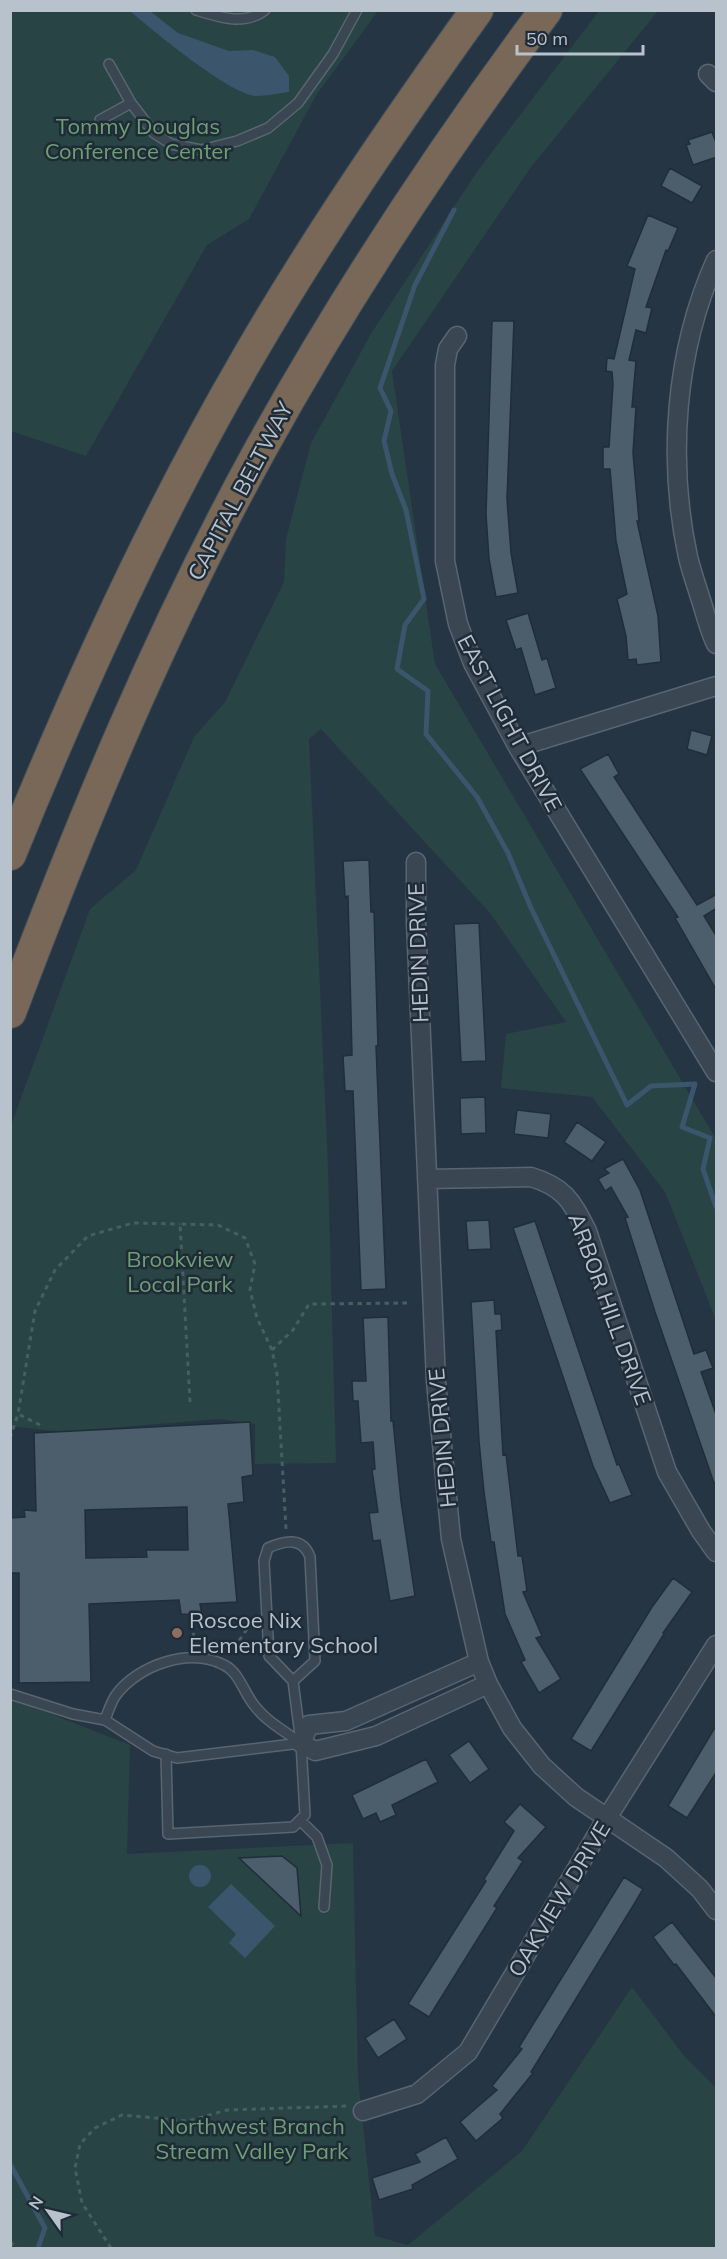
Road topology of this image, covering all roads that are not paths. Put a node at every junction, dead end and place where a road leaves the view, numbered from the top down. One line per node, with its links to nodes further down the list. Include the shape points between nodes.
1 (196, 10): 2 (lane, via 226,19 256,17)
2 (265, 10)
3 (357, 10): 7 (lane, via 333,54 298,104 268,128 237,141 201,150 171,144 154,133)
4 (477, 10): 14 (highway, via 336,213 209,426 127,585)
5 (546, 10): 16 (highway, CAPITAL BELTWAY, via 383,244 253,463 178,609 134,706 89,808)
6 (109, 64): 7 (lane)
7 (131, 103): 8 (lane)
8 (100, 120)
9 (717, 260): 11 (street, via 706,282 688,344 678,410 678,485 688,558)
10 (457, 336): 13 (street, EAST LIGHT DRIVE, via 448,349 445,366 445,561 458,624 473,663)
11 (717, 645)
12 (717, 686): 13 (street)
13 (518, 747): 17 (street, EAST LIGHT DRIVE)
14 (10, 854)
15 (416, 861): 18 (street, HEDIN DRIVE)
16 (10, 1012)
17 (717, 1072)
18 (427, 1179): 19 (street, ARBOR HILL DRIVE, via 531,1177 546,1181 571,1200 588,1231 666,1472); 21 (street, HEDIN DRIVE, via 436,1381 451,1539)
19 (717, 1552)
20 (717, 1645): 29 (street, OAKVIEW DRIVE)
21 (479, 1662): 23 (street, HEDIN DRIVE); 26 (street)
22 (292, 1681): 22 (lane, via 315,1661 310,1557 299,1542 278,1543 268,1548 264,1561 269,1656); 27 (lane)
23 (488, 1684): 26 (street); 29 (street, HEDIN DRIVE, via 512,1728 542,1766)
24 (10, 1694): 25 (lane)
25 (105, 1720): 27 (lane, via 115,1696 146,1670 168,1661 208,1659 226,1665 267,1719); 28 (lane)
26 (369, 1725): 27 (street, via 315,1751); 27 (street, via 309,1725)
27 (301, 1743): 28 (lane, via 177,1758); 30 (lane, via 305,1815)
28 (166, 1754): 30 (lane, via 168,1834 293,1827)
29 (607, 1818): 32 (street, HEDIN DRIVE, via 666,1858); 33 (street, OAKVIEW DRIVE, via 468,2052 417,2094)
30 (300, 1820): 31 (lane, via 317,1837 327,1864)
31 (324, 1907)
32 (717, 1910)
33 (363, 2111)

